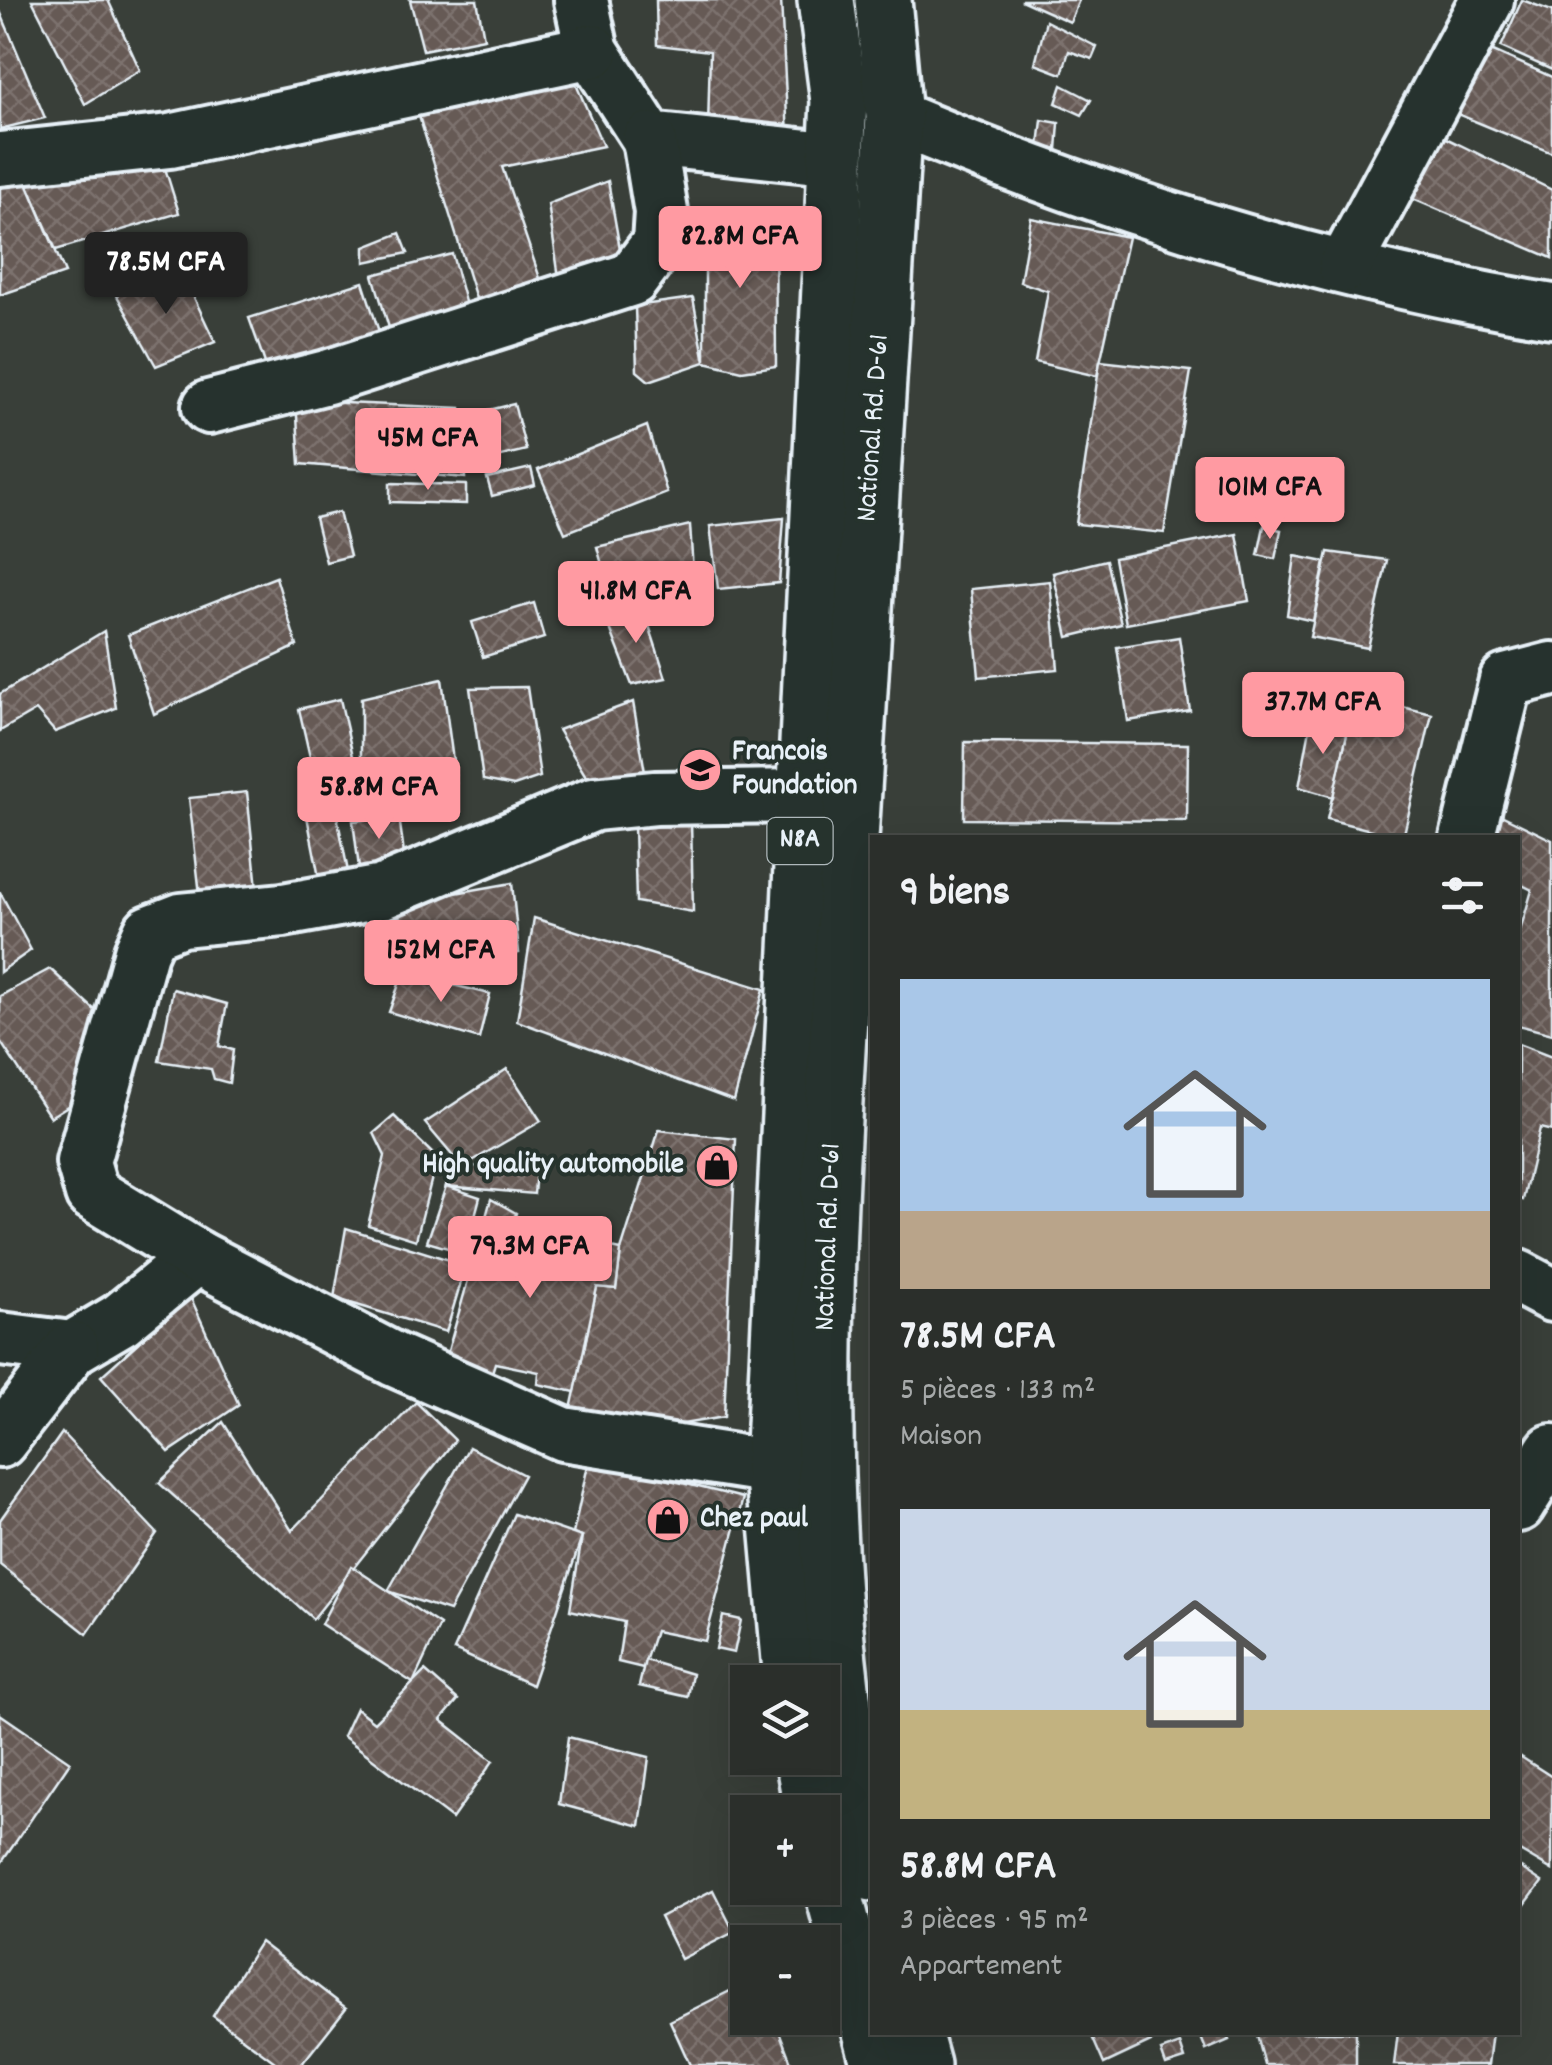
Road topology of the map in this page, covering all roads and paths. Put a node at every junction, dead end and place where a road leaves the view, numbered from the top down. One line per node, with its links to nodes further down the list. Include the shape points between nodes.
1 (581, 0): 5 (street)
2 (826, 0): 9 (highway, National Rd. D-61 / N8A, via 840,101)
3 (883, 0): 6 (highway, National Rd. D-61 / N8A)
4 (1487, 0): 10 (street)
5 (592, 51): 7 (street); 8 (street, via 170,141)
6 (894, 118): 10 (street, via 1035,174); 16 (highway, National Rd. D-61 / N8A)
7 (649, 140): 9 (street); 12 (street, via 660,244 632,279 327,377)
8 (0, 159)
9 (837, 159): 14 (highway, National Rd. D-61 / N8A)
10 (1345, 266): 11 (street)
11 (1552, 311)
12 (209, 406)
13 (1552, 668): 15 (street, via 1506,681)
14 (802, 796): 17 (street, via 594,804 382,892 180,920 150,932 83,1162 92,1193); 24 (highway, National Rd. D-61 / N8A)
15 (1468, 835)
16 (854, 1075): 27 (highway, National Rd. D-61 / N8A, via 823,1465 834,1629 853,1786)
17 (197, 1257): 21 (street, via 121,1319); 24 (street, via 394,1360 563,1434)
18 (1520, 1277): 19 (street)
19 (1552, 1296)
20 (0, 1339): 21 (street)
21 (72, 1348): 22 (street)
22 (0, 1440)
23 (1552, 1451): 25 (street)
24 (773, 1467): 26 (highway, National Rd. D-61 / N8A)
25 (1520, 1502)
26 (790, 1665)
27 (870, 1864)
28 (837, 1905): 29 (highway)
29 (870, 2028)
30 (872, 2035): 32 (highway)
31 (914, 2035): 33 (highway)
32 (880, 2065)
33 (922, 2065)

